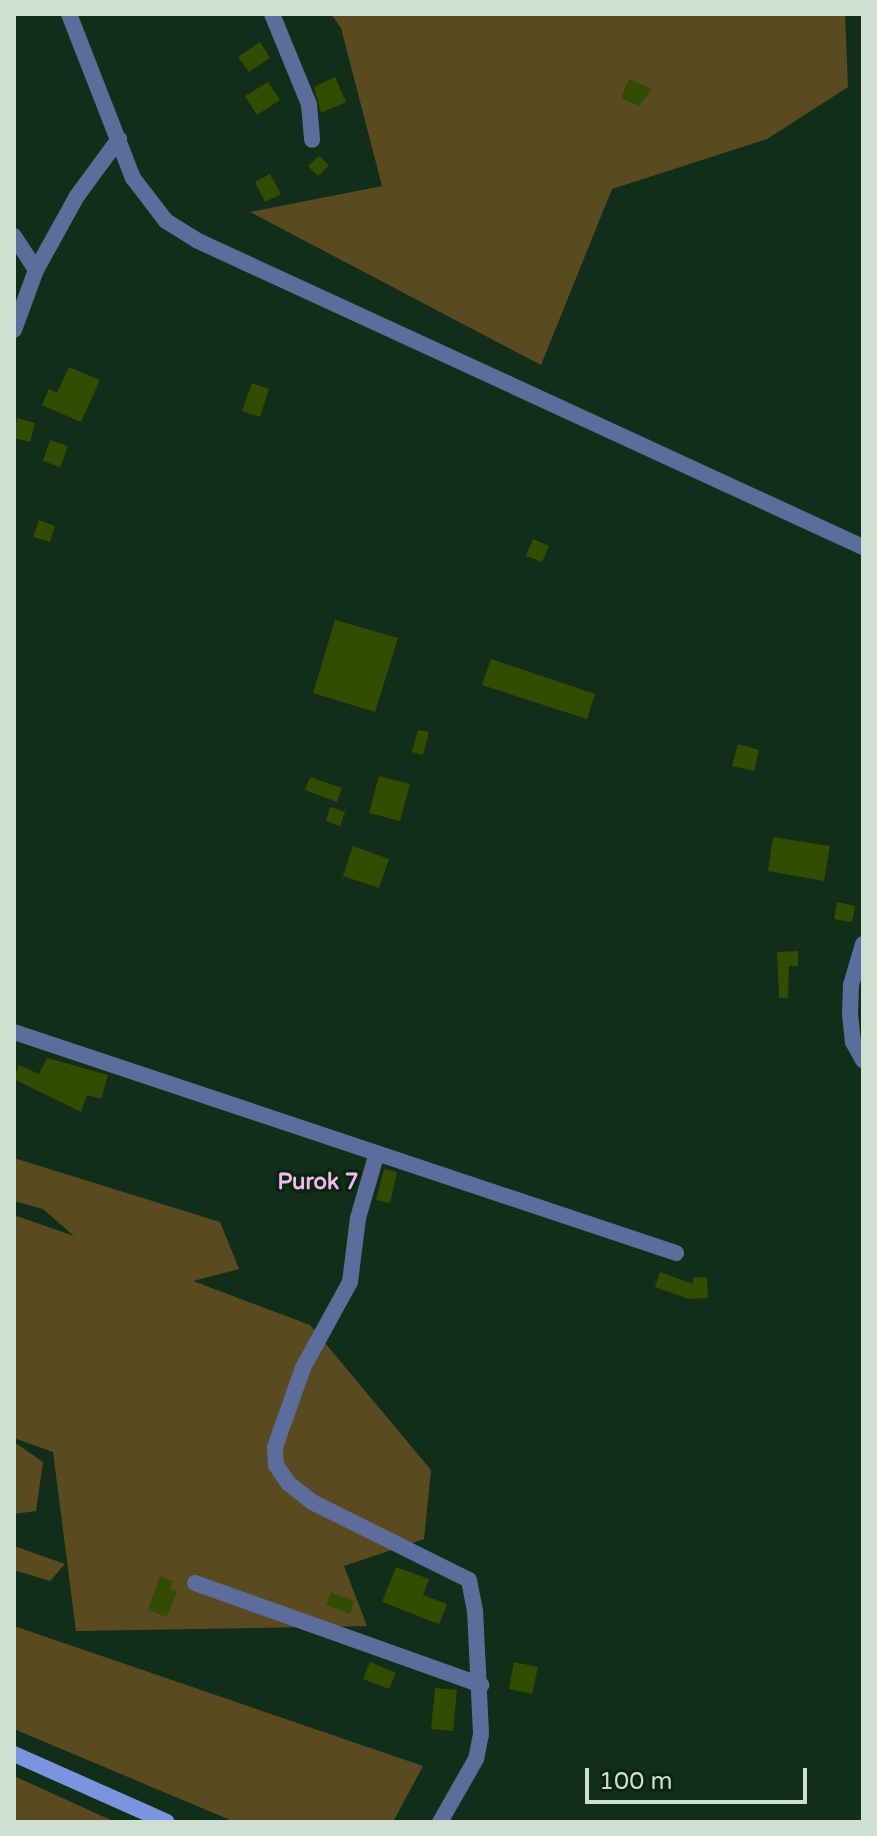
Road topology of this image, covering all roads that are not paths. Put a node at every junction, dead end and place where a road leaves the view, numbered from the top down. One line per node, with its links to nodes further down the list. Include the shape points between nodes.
1 (69, 14): 3 (street)
2 (272, 14): 4 (street, via 309,104)
3 (119, 139): 6 (street, via 77,196); 8 (street, via 149,201 166,221 196,240)
4 (312, 140)
5 (14, 236): 6 (street)
6 (36, 270): 7 (street)
7 (14, 330)
8 (863, 547)
9 (863, 944): 11 (street, via 851,985 850,1014 853,1042)
10 (14, 1032): 12 (street)
11 (863, 1060)
12 (376, 1156): 13 (street); 15 (street, via 358,1218 350,1282 303,1368 275,1447 276,1465 312,1502 469,1580)
13 (676, 1253)
14 (195, 1583): 15 (street)
15 (481, 1685): 18 (street, via 476,1759)
16 (14, 1754): 17 (main road)
17 (167, 1822)
18 (440, 1822)

